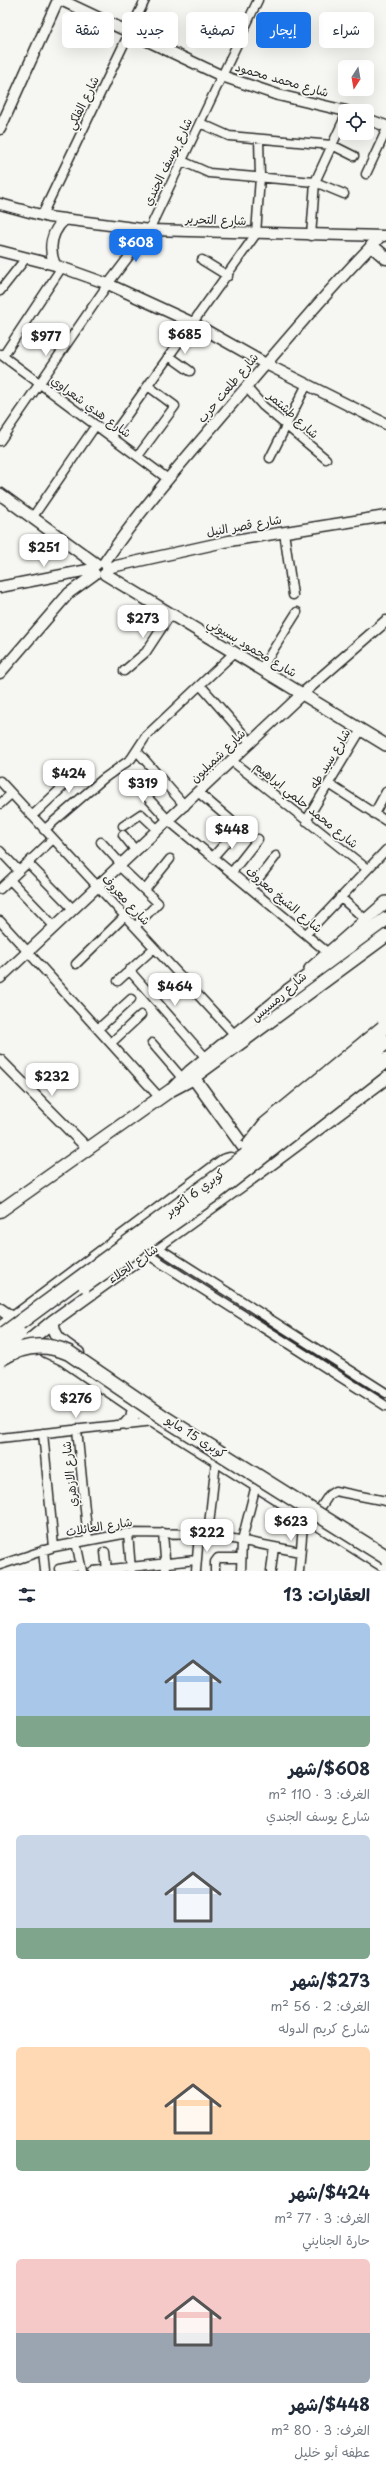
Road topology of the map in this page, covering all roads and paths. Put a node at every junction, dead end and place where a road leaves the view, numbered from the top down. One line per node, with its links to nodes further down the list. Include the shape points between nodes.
1 (59, 0): 5 (street, شارع محمد محمود); 13 (street)
2 (145, 0): 4 (street, شارع الفلكي)
3 (258, 0): 8 (street, شارع يوسف الجندي)
4 (140, 12)
5 (122, 29)
6 (123, 48): 25 (street, شارع الفلكي)
7 (162, 48): 8 (street, شارع محمد محمود)
8 (222, 76): 9 (street, شارع محمد محمود, via 273,94); 11 (street, شارع يوسف الجندي)
9 (338, 109)
10 (374, 122): 12 (street)
11 (200, 123): 16 (street, via 229,136); 19 (street, شارع يوسف الجندي)
12 (386, 126)
13 (0, 129)
14 (386, 131): 20 (street)
15 (338, 132): 17 (street)
16 (260, 139): 17 (street); 21 (street)
17 (332, 145): 18 (street); 22 (street)
18 (354, 156)
19 (182, 161): 21 (street, via 209,173); 27 (street, شارع يوسف الجندي)
20 (366, 174)
21 (260, 177): 22 (street); 28 (street)
22 (315, 182): 23 (street); 29 (street)
23 (344, 194)
24 (0, 204): 25 (street, شارع التحرير)
25 (42, 215): 26 (street, شارع التحرير)
26 (65, 219): 27 (street, شارع التحرير); 35 (street, via 56,229 52,240 51,253)
27 (149, 230): 28 (street, شارع التحرير); 37 (street, شارع يوسف الجندي)
28 (256, 234): 29 (street, شارع التحرير); 36 (street)
29 (311, 236): 30 (street, شارع التحرير)
30 (380, 240): 33 (main road); 42 (street, شارع طلعت حرب)
31 (0, 252): 32 (street)
32 (26, 258): 35 (street); 38 (street)
33 (386, 258)
34 (202, 260): 36 (street)
35 (58, 266): 37 (street); 40 (street)
36 (228, 276): 39 (street)
37 (108, 284): 39 (street); 44 (street, شارع يوسف الجندي)
38 (0, 291)
39 (193, 323): 41 (street); 42 (street)
40 (2, 355): 44 (street, شارع هدي شعراوي)
41 (169, 356): 43 (street); 46 (street)
42 (266, 364): 45 (street); 47 (street, شارع طلعت حرب)
43 (190, 371)
44 (40, 384): 49 (street, شارع هدي شعراوي); 52 (street, شارع يوسف الجندي)
45 (308, 384): 48 (street); 50 (street)
46 (148, 386): 51 (street); 53 (street, via 175,406)
47 (246, 387): 50 (street, شارع طشتمر); 56 (street, شارع طلعت حرب)
48 (386, 424)
49 (96, 425): 51 (street, شارع هدي شعراوي); 59 (street)
50 (286, 426): 54 (street); 55 (street, شارع طشتمر)
51 (112, 436): 53 (street, شارع هدي شعراوي)
52 (0, 441)
53 (138, 456): 56 (street, شارع هدي شعراوي)
54 (270, 458)
55 (326, 459)
56 (168, 479): 61 (street, شارع طلعت حرب, via 141,510)
57 (0, 494): 59 (main road, شارع محمود بسيوني)
58 (386, 516): 60 (street, شارع قصر النيل)
59 (32, 518): 61 (main road, شارع محمود بسيوني)
60 (284, 532): 61 (street, شارع قصر النيل, via 229,541); 65 (street)
61 (100, 569): 62 (street, شارع قصر النيل); 64 (street, شارع طلعت حرب); 67 (main road, شارع محمود بسيوني)
62 (61, 576): 63 (street, شارع قصر النيل); 64 (street, via 68,583)
63 (0, 587)
64 (69, 593): 72 (street, شارع طلعت حرب)
65 (293, 595)
66 (297, 612): 70 (street)
67 (171, 614): 69 (main road, شارع محمود بسيوني); 71 (street, via 146,652)
68 (386, 621): 74 (street, شارع شمبليون)
69 (234, 653): 70 (main road, شارع محمود بسيوني); 73 (street)
70 (261, 669): 74 (main road, شارع محمود بسيوني)
71 (124, 671)
72 (0, 673)
73 (201, 686): 76 (street); 78 (street, via 146,736)
74 (302, 694): 75 (main road, شارع محمود بسيوني); 76 (street, شارع شمبليون)
75 (361, 730): 77 (main road, شارع محمود بسيوني); 82 (street, شارع سيد طه)
76 (251, 742): 79 (street, شارع شمبليون)
77 (386, 745)
78 (137, 751): 88 (street); 96 (street, via 131,759 103,778)
79 (232, 761): 84 (street, شارع شمبليون); 92 (street, شارع محمد حلمي ابراهيم)
80 (71, 779): 90 (street)
81 (0, 781): 85 (street, شارع معروف)
82 (329, 784): 89 (street); 92 (street, شارع سيد طه)
83 (386, 792): 89 (street)
84 (199, 793): 88 (street, شارع شمبليون); 93 (street)
85 (11, 794): 87 (street); 90 (street, شارع معروف)
86 (147, 797): 91 (street, شارع الشيخ معروف)
87 (0, 804)
88 (185, 806): 91 (street, شارع شمبليون)
89 (374, 814): 94 (street)
90 (32, 816): 96 (street, شارع معروف)
91 (169, 821): 97 (street, شارع شمبليون); 107 (street, شارع الشيخ معروف)
92 (306, 821): 111 (street, شارع محمد حلمي ابراهيم)
93 (233, 822)
94 (386, 822)
95 (123, 826): 97 (street, via 140,814)
96 (44, 830): 100 (street, شارع معروف)
97 (158, 830): 105 (street, شارع شمبليون)
98 (236, 831): 107 (street)
99 (122, 835): 105 (street)
100 (53, 839): 109 (street); 115 (street, شارع معروف)
101 (258, 839): 113 (street)
102 (101, 842): 110 (street)
103 (386, 850): 111 (street)
104 (0, 851): 112 (street)
105 (136, 851): 110 (street, شارع شمبليون)
106 (276, 856): 116 (street)
107 (213, 857): 113 (street, شارع الشيخ معروف)
108 (170, 859): 118 (street)
109 (28, 862): 112 (street); 121 (street)
110 (120, 865): 115 (street, شارع شمبليون); 118 (street)
111 (366, 868): 119 (street)
112 (19, 871): 114 (street)
113 (232, 872): 116 (street, شارع الشيخ معروف)
114 (10, 880): 117 (street); 126 (street)
115 (97, 885): 121 (street, شارع شمبليون); 122 (street, شارع معروف)
116 (251, 888): 128 (street, شارع الشيخ معروف)
117 (0, 889)
118 (145, 890): 127 (street, via 158,904)
119 (340, 897): 123 (street); 128 (street)
120 (386, 902): 123 (main road, شارع رمسيس)
121 (73, 909): 126 (street, شارع شمبليون)
122 (125, 916): 127 (street, شارع معروف); 133 (street)
123 (365, 919): 131 (main road, شارع رمسيس)
124 (386, 919): 137 (highway)
125 (0, 921): 132 (street)
126 (55, 927): 132 (street, شارع شمبليون)
127 (135, 927): 130 (street, شارع معروف)
128 (306, 934): 131 (street, شارع الشيخ معروف)
129 (386, 936): 150 (main road, شارع رمسيس)
130 (154, 948): 134 (street); 142 (street, شارع معروف)
131 (327, 952): 137 (main road, شارع رمسيس)
132 (27, 953): 135 (street, شارع شمبليون); 141 (street)
133 (76, 964)
134 (129, 970): 136 (street); 146 (street)
135 (0, 978)
136 (118, 981)
137 (288, 991): 142 (main road, شارع رمسيس)
138 (131, 999): 141 (street)
139 (141, 1015): 144 (street)
140 (383, 1028): 154 (highway, bridge, via 265,1125 252,1139)
141 (98, 1029): 144 (street)
142 (235, 1035): 146 (main road, شارع رمسيس)
143 (386, 1042): 154 (highway, كوبري 6 أكتوبر, bridge)
144 (111, 1043): 152 (street)
145 (152, 1044): 150 (street)
146 (206, 1058): 150 (main road, شارع رمسيس)
147 (0, 1060): 153 (street)
148 (386, 1060): 163 (highway, كوبري 6 أكتوبر, bridge, via 244,1172)
149 (386, 1066): 154 (main road, via 267,1157)
150 (188, 1078): 152 (main road, شارع رمسيس); 154 (main road)
151 (386, 1078): 155 (main road, شارع الجلاء)
152 (160, 1098): 153 (main road, شارع رمسيس)
153 (88, 1149): 156 (main road, شارع رمسيس)
154 (250, 1158): 162 (highway, كوبري 6 أكتوبر, bridge)
155 (268, 1166): 157 (main road, شارع الجلاء); 159 (main road, via 226,1160)
156 (0, 1211)
157 (152, 1251): 160 (main road, شارع الجلاء); 165 (street); 168 (street)
158 (0, 1309): 159 (main road)
159 (13, 1318): 161 (main road)
160 (53, 1321): 164 (main road, شارع الجلاء); 170 (main road, via 52,1327 58,1339)
161 (0, 1328)
162 (0, 1337)
163 (0, 1349)
164 (14, 1353): 167 (main road, شارع الجلاء); 172 (main road, via 40,1350 51,1352)
165 (331, 1358): 168 (street); 169 (street)
166 (0, 1359): 197 (highway, كوبرى 15 مايو, bridge, via 19,1349 39,1346 49,1346 69,1353 166,1419)
167 (0, 1364)
168 (325, 1368): 171 (street)
169 (386, 1393)
170 (153, 1406): 173 (main road); 174 (main road)
171 (386, 1406)
172 (134, 1408): 173 (main road); 175 (main road, via 132,1418)
173 (149, 1418): 174 (street); 175 (street); 179 (main road)
174 (172, 1419): 182 (main road)
175 (127, 1423): 176 (street)
176 (77, 1429): 177 (street); 188 (street, شارع الازهري)
177 (43, 1433): 178 (street); 192 (street)
178 (0, 1438)
179 (216, 1461): 180 (main road); 187 (street)
180 (256, 1485): 183 (main road); 189 (street)
181 (386, 1501): 182 (street, via 335,1491)
182 (319, 1510): 196 (main road)
183 (304, 1514): 195 (street); 202 (main road)
184 (128, 1533): 185 (street, شارع العائلات); 188 (street, شارع العائلات); 205 (street)
185 (163, 1533): 186 (street, شارع العائلات); 201 (street)
186 (199, 1534): 187 (street, شارع العائلات); 199 (street)
187 (208, 1534): 189 (street, شارع العائلات)
188 (88, 1540): 190 (street, شارع العائلات)
189 (242, 1540): 191 (street, شارع العائلات); 198 (street)
190 (76, 1542): 192 (street, شارع العائلات); 203 (street)
191 (274, 1546): 195 (street, شارع العائلات); 212 (street)
192 (54, 1547): 193 (street, شارع العائلات)
193 (43, 1550): 200 (street, شارع العائلات); 207 (street)
194 (104, 1552): 206 (street)
195 (300, 1552): 213 (street)
196 (386, 1552)
197 (386, 1557)
198 (240, 1558): 210 (street, via 218,1558 215,1562); 211 (street)
199 (196, 1560): 201 (street); 209 (street)
200 (0, 1565)
201 (166, 1567): 205 (street)
202 (386, 1567)
203 (81, 1568): 204 (street)
204 (59, 1569)
205 (131, 1569): 206 (street)
206 (107, 1570): 208 (street)
207 (45, 1571)
208 (93, 1571)
209 (196, 1571)
210 (215, 1571)
211 (241, 1571)
212 (271, 1571)
213 (299, 1571)

